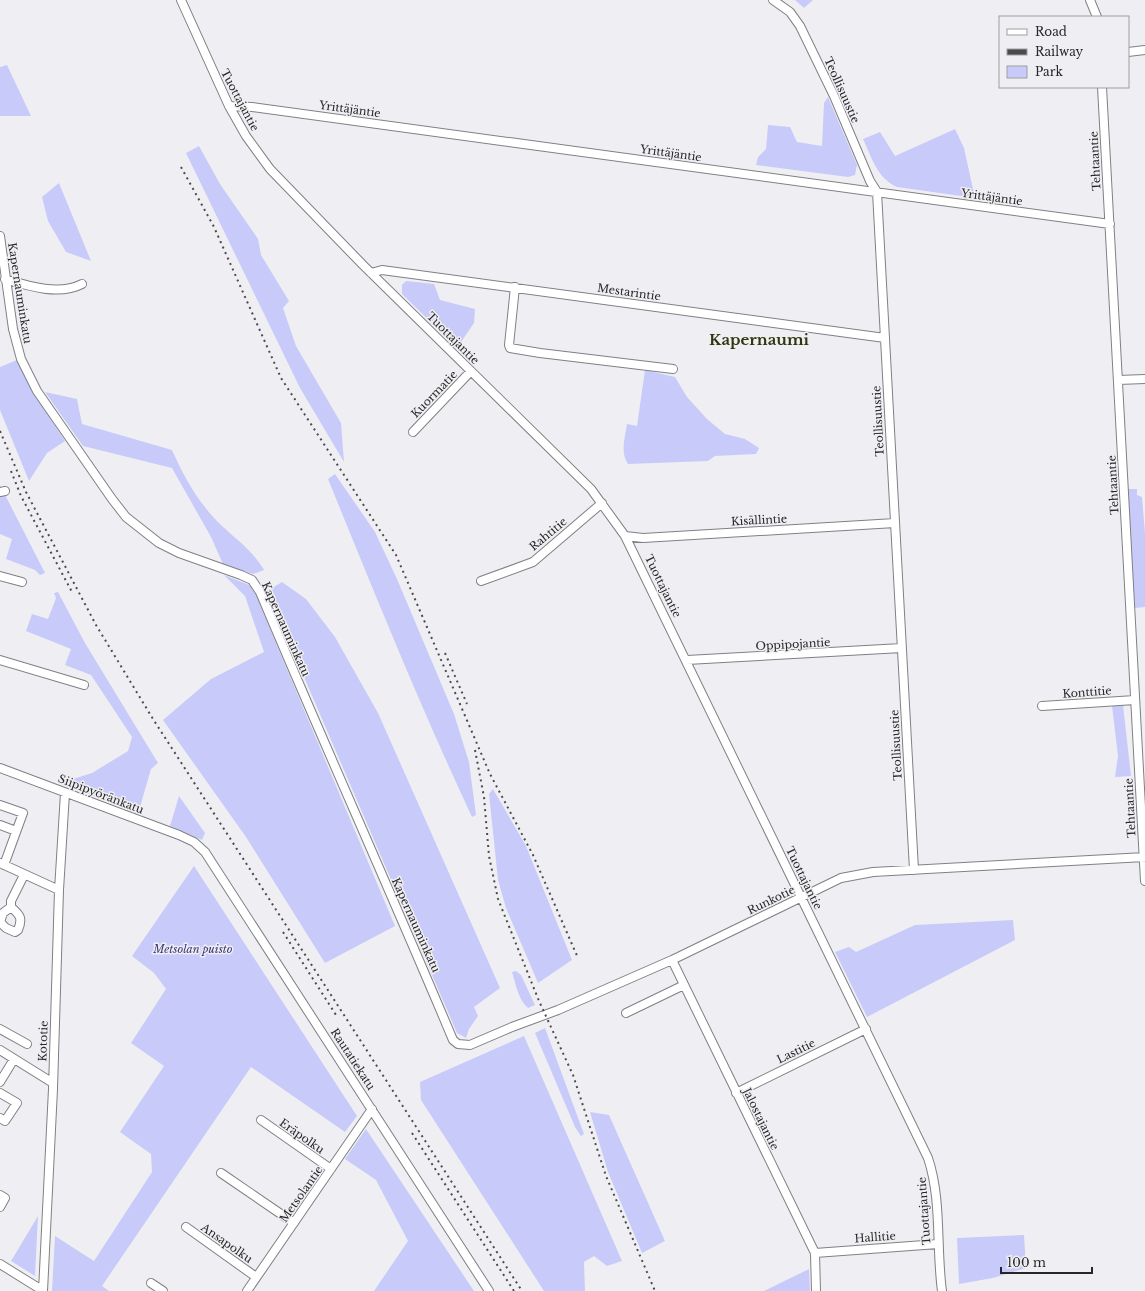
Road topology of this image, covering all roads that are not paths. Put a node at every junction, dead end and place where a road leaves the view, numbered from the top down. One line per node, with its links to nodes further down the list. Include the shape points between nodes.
1 (181, 0): 8 (street, Tuottajantie)
2 (774, 0): 9 (street, Teollisuustie, via 790,12 800,26)
3 (1090, 0): 4 (street)
4 (1097, 16)
5 (1145, 50): 6 (street)
6 (1129, 52)
7 (1102, 88): 10 (street, Tehtaantie)
8 (229, 106): 9 (street, Yrittäjäntie, via 252,106); 12 (street, Tuottajantie, via 246,136 270,169)
9 (877, 192): 10 (street, Yrittäjäntie); 16 (street, Teollisuustie)
10 (1110, 224): 20 (street, Tehtaantie)
11 (0, 236): 13 (street, Kapernauminkatu)
12 (372, 273): 15 (street, Mestarintie, via 382,270); 18 (street, Tuottajantie)
13 (5, 279): 14 (street, via 61,290); 53 (street, Kapernauminkatu, via 17,346 30,380 122,511 159,543 252,580 260,592)
14 (82, 284)
15 (515, 288): 16 (street, Mestarintie); 17 (street, via 510,348)
16 (884, 338): 23 (street, Teollisuustie)
17 (673, 369)
18 (471, 371): 21 (street, Kuormatie); 22 (street, Tuottajantie)
19 (1145, 379): 20 (street)
20 (1118, 380): 32 (street, Tehtaantie)
21 (413, 432)
22 (602, 503): 24 (street, Tuottajantie); 26 (street, Rahtitie, via 533,562)
23 (895, 523): 24 (street, Kisällintie, via 643,538); 28 (street, Teollisuustie)
24 (625, 536): 30 (street, Tuottajantie)
25 (0, 576): 27 (street)
26 (481, 581)
27 (22, 582)
28 (902, 648): 30 (street, Oppipojantie); 42 (street, Teollisuustie)
29 (0, 660): 31 (street)
30 (687, 660): 46 (street, Tuottajantie)
31 (84, 685)
32 (1135, 700): 33 (street, Konttitie); 40 (street, Tehtaantie)
33 (1042, 706)
34 (0, 768): 35 (street, Siipipyöränkatu)
35 (65, 793): 39 (street, Siipipyöränkatu); 45 (street, Kototie)
36 (0, 805): 38 (street, via 23,813)
37 (0, 825): 38 (street)
38 (16, 831): 41 (street)
39 (194, 842): 61 (street, Rautatiekatu, via 205,852)
40 (1144, 857): 42 (street, Runkotie); 44 (street, Tehtaantie)
41 (2, 864): 43 (street)
42 (914, 870): 46 (street, Runkotie, via 858,874 841,878)
43 (24, 875): 45 (street); 47 (street, via 11,900)
44 (1145, 881)
45 (59, 890): 58 (street, Kototie)
46 (801, 897): 48 (street, Runkotie); 51 (street, Tuottajantie)
47 (11, 907)
48 (672, 960): 49 (street, Jalostajantie); 53 (street, Runkotie, via 470,1045 458,1044)
49 (684, 984): 50 (street); 60 (street, Jalostajantie)
50 (626, 1013)
51 (866, 1029): 60 (street, Lastitie); 70 (street, Tuottajantie, via 930,1163 936,1192)
52 (0, 1030): 54 (street)
53 (453, 1040)
54 (27, 1044)
55 (0, 1050): 56 (street)
56 (14, 1059): 57 (street); 58 (street)
57 (0, 1082)
58 (53, 1083): 75 (street, Kototie)
59 (0, 1093): 62 (street, via 17,1104 5,1121)
60 (736, 1093): 71 (street, Jalostajantie)
61 (372, 1110): 64 (street, Metsolantie); 78 (street, Rautatiekatu)
62 (0, 1118)
63 (261, 1120): 64 (street, Eräpolku)
64 (331, 1170): 68 (street, Metsolantie)
65 (221, 1173): 68 (street)
66 (0, 1195): 67 (street, via 5,1198)
67 (0, 1207)
68 (294, 1223): 73 (street, Metsolantie)
69 (186, 1228): 73 (street, Ansapolku)
70 (938, 1244): 71 (street, Hallitie); 80 (street, Tuottajantie)
71 (815, 1253): 79 (street, Jalostajantie)
72 (0, 1264): 75 (street)
73 (256, 1277): 77 (street, Metsolantie)
74 (151, 1283): 76 (street)
75 (43, 1290)
76 (163, 1291)
77 (247, 1291)
78 (489, 1291)
79 (816, 1291)
80 (942, 1291)

